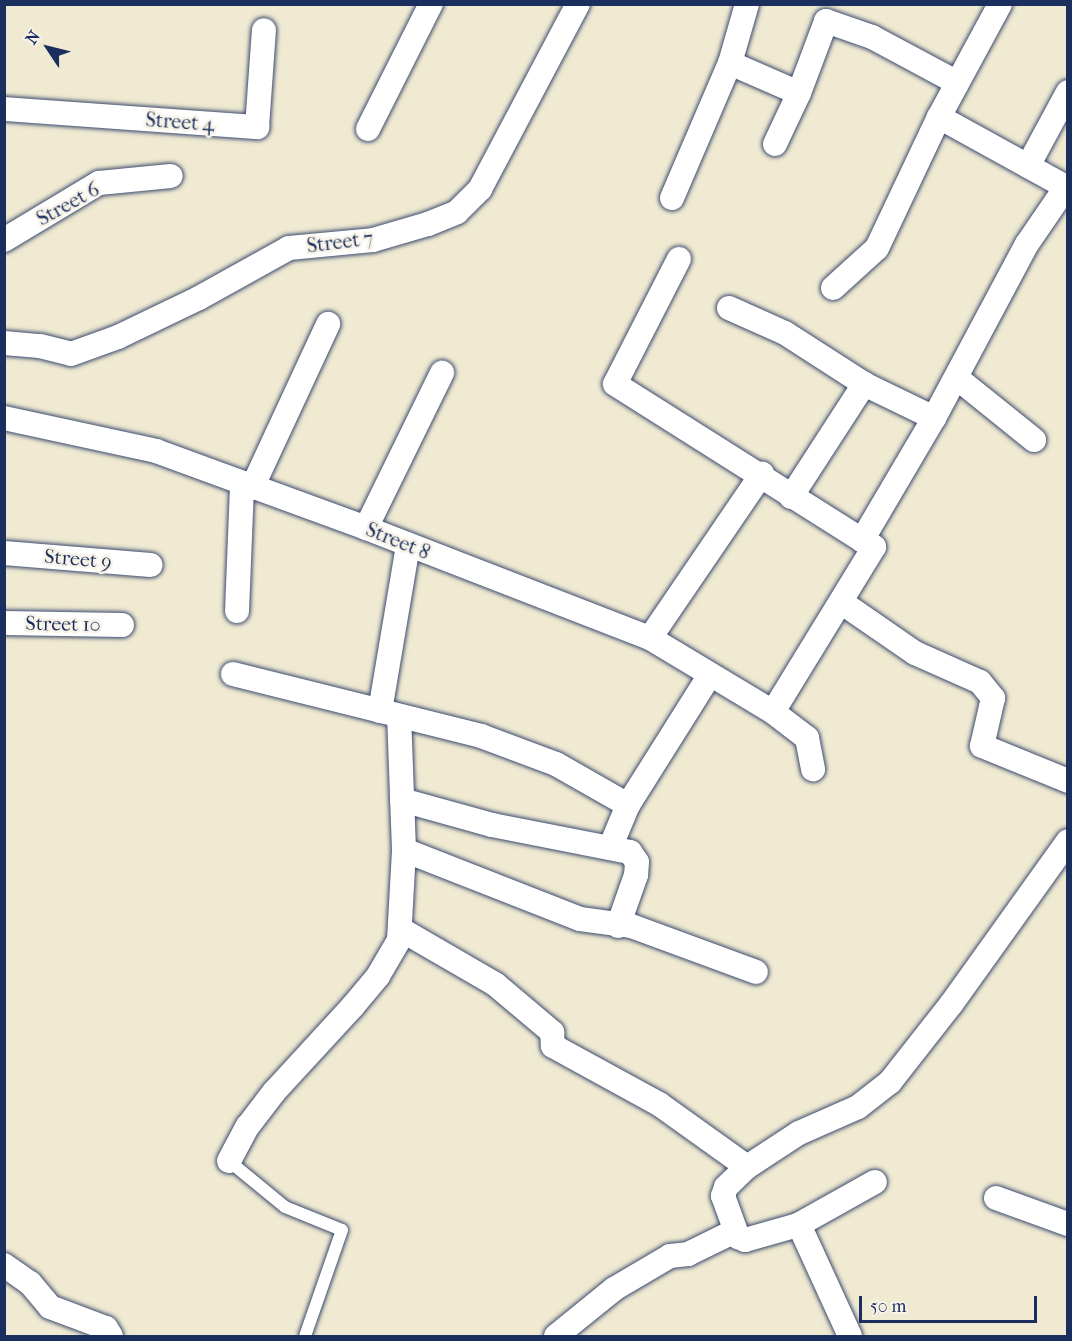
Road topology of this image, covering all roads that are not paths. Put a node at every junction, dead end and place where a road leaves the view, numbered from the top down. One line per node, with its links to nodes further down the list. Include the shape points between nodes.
1 (431, 4): 12 (street)
2 (578, 4): 22 (street, Street 7, via 480,189 457,212 374,240 289,248 199,298 71,354)
3 (747, 4): 6 (street)
4 (1000, 4): 7 (street)
5 (264, 30): 10 (street, Street 4, via 257,127)
6 (730, 63): 9 (street); 16 (street)
7 (956, 82): 9 (street, via 872,37 826,21); 11 (street)
8 (1068, 92): 14 (street)
9 (799, 93): 13 (street)
10 (4, 109)
11 (939, 117): 14 (street); 19 (street, via 877,248)
12 (368, 129)
13 (775, 144)
14 (1028, 166): 24 (street, via 1066,187 1027,244)
15 (171, 176): 17 (street, Street 6, via 99,183)
16 (672, 198)
17 (4, 240)
18 (679, 259): 29 (street, via 615,384)
19 (833, 288)
20 (729, 308): 25 (street, via 785,333)
21 (328, 324): 30 (street)
22 (4, 343)
23 (442, 374): 32 (street)
24 (957, 378): 27 (street); 28 (street)
25 (864, 384): 27 (street); 31 (street)
26 (4, 418): 30 (street, Street 8, via 156,451)
27 (934, 418): 33 (street)
28 (1034, 440)
29 (762, 474): 31 (street); 41 (street)
30 (247, 486): 32 (street, Street 8); 38 (street)
31 (791, 497): 33 (street)
32 (366, 528): 34 (street, Street 8)
33 (862, 540): 37 (street, via 874,547)
34 (408, 546): 41 (street, Street 8); 45 (street)
35 (4, 553): 36 (street, Street 9)
36 (151, 565)
37 (841, 602): 44 (street); 47 (street, via 915,653 980,682 993,698 982,746)
38 (237, 611)
39 (4, 623): 40 (street, Street 10)
40 (122, 626)
41 (650, 638): 43 (street, Street 8)
42 (233, 674): 45 (street)
43 (710, 675): 44 (street, Street 8); 49 (street)
44 (773, 712): 46 (street, Street 8, via 807,738)
45 (390, 713): 48 (street); 49 (street, via 514,747 556,764)
46 (813, 769)
47 (1068, 781)
48 (402, 800): 51 (street, via 492,825); 52 (street)
49 (628, 805): 51 (street)
50 (1068, 841): 57 (street, via 890,1082 858,1107 799,1133)
51 (610, 848): 53 (street, via 630,852 638,862)
52 (404, 850): 53 (street, via 580,919); 54 (street)
53 (618, 926): 55 (street, via 631,926)
54 (400, 929): 56 (street, via 399,940 378,976 274,1092 248,1126); 57 (street, via 495,984 552,1032 553,1046 659,1104)
55 (756, 972)
56 (229, 1161): 65 (lane, via 285,1207 342,1230)
57 (747, 1167): 62 (street, via 726,1187 723,1196)
58 (875, 1182): 61 (street)
59 (996, 1197): 60 (street)
60 (1068, 1224)
61 (798, 1225): 62 (street, via 745,1240); 67 (street)
62 (735, 1231): 66 (street, via 688,1254 670,1256 623,1284)
63 (4, 1264): 64 (street, via 30,1283 50,1307 106,1328)
64 (111, 1336)
65 (305, 1336)
66 (556, 1336)
67 (850, 1336)

